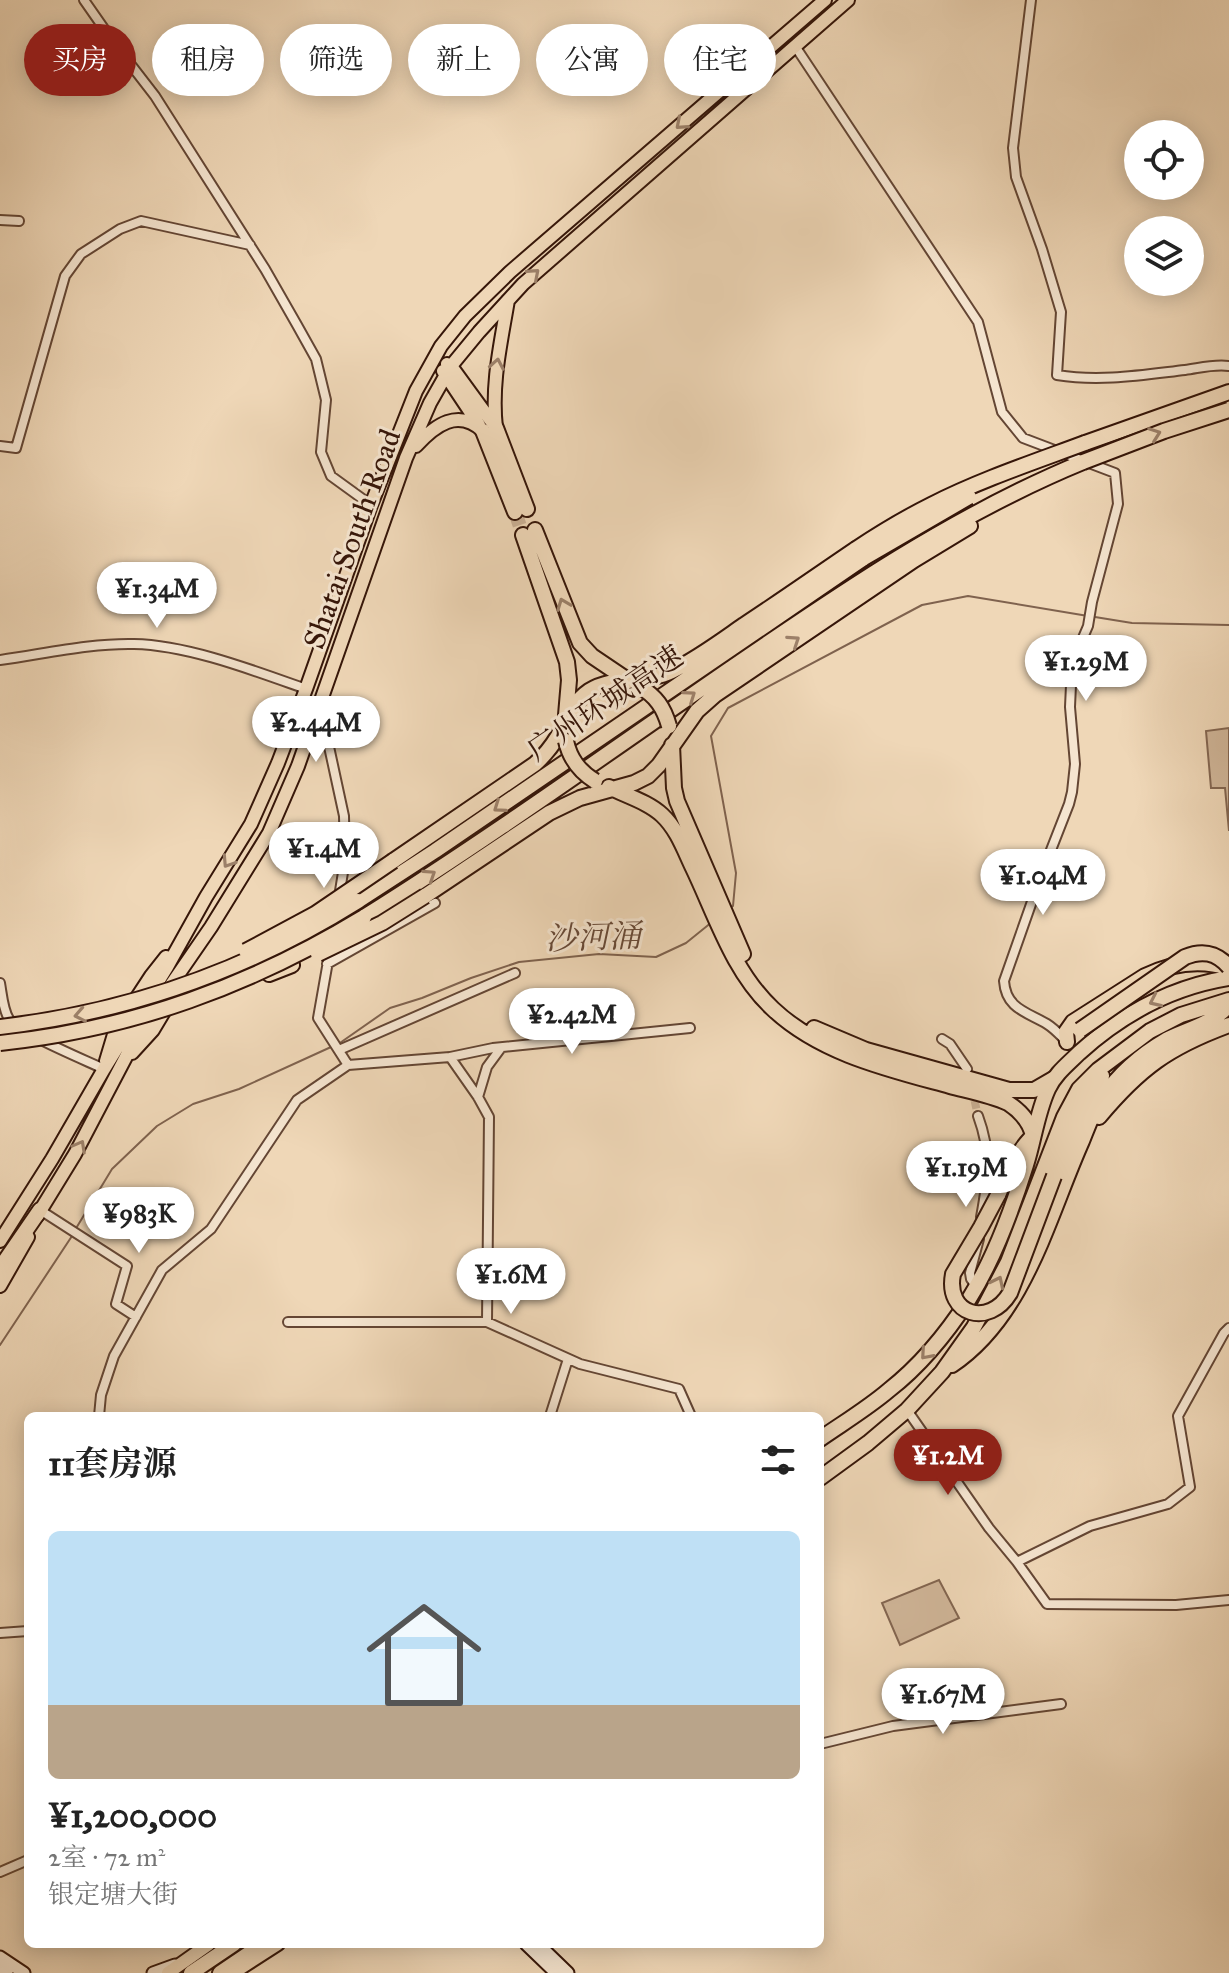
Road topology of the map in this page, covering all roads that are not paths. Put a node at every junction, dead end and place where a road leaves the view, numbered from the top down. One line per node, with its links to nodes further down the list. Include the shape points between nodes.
1 (84, 0): 8 (street, via 155,96)
2 (825, 0): 10 (main road, Shatai South Road, one-way to 10, via 510,272 465,316)
3 (848, 0): 5 (main road, Shatai South Road)
4 (1031, 0): 11 (street, via 1013,148 1016,177 1061,312 1057,375 1123,377)
5 (795, 46): 9 (main road, Shatai South Road, one-way to 5); 52 (street, via 978,322 1002,412 1023,438 1115,473 1118,504 1071,685 1075,776 1069,804 1004,981 1015,1006)
6 (0, 220): 7 (street)
7 (19, 221)
8 (250, 245): 19 (street, via 141,221 81,254 65,276 16,448); 22 (street, via 316,359 326,400 321,452 331,476)
9 (508, 300): 12 (main road, Shatai South Road); 17 (main road, one-way to 9)
10 (433, 358): 12 (main road); 14 (main road, Shatai South Road)
11 (1229, 366)
12 (449, 370): 16 (main road, Shatai South Road); 17 (main road)
13 (1229, 392): 18 (highway, 广州环城高速)
14 (411, 405): 16 (main road); 22 (main road, Shatai South Road)
15 (1229, 410): 21 (highway, 广州环城高速, one-way to 15, bridge)
16 (426, 412): 20 (main road, Shatai South Road)
17 (490, 429): 20 (main road, via 463,421 440,424); 23 (highway)
18 (1085, 443): 26 (highway, bridge, via 930,505 687,663); 45 (highway, 广州环城高速, one-way to 45, bridge, via 966,498 864,558 321,924 185,986)
19 (0, 446)
20 (406, 458): 28 (main road, Shatai South Road)
21 (1083, 462): 30 (highway, one-way to 21, via 715,695 906,565); 47 (highway, 广州环城高速, one-way to 21, bridge, via 316,946 442,868 874,572 968,516)
22 (371, 505): 27 (main road, Shatai South Road)
23 (521, 510)
24 (0, 660): 27 (street, via 143,644 219,660)
25 (569, 680): 26 (highway, one-way to 25, via 607,666 580,643 529,533); 29 (highway); 32 (highway)
26 (637, 681): 29 (highway, via 589,691); 31 (highway, bridge, via 658,701)
27 (306, 689): 60 (main road, Shatai South Road, one-way to 60, via 251,824 180,944 159,965 115,1031)
28 (320, 705): 40 (street, via 346,839); 67 (main road, Shatai South Road, one-way to 28, via 80,1147 124,1060 153,1030 198,945 269,833)
29 (570, 712): 32 (highway)
30 (689, 722): 33 (highway); 36 (highway, via 678,748)
31 (669, 726): 33 (highway); 34 (highway)
32 (562, 737): 35 (highway, bridge, via 577,766 595,781); 45 (highway, bridge, via 514,779 315,914 197,978)
33 (672, 747): 34 (highway); 36 (highway)
34 (659, 765): 35 (highway, via 644,779)
35 (619, 787): 37 (highway); 38 (highway)
36 (674, 788): 59 (highway, via 739,946 771,995 827,1035)
37 (580, 798): 38 (highway, via 613,796); 47 (highway, bridge, via 382,923 292,965)
38 (651, 806): 59 (highway, via 674,828 759,995 814,1039 844,1053)
39 (435, 903): 40 (street)
40 (327, 964): 55 (street, via 318,1018)
41 (1229, 968): 52 (highway, via 1200,962 1157,970 1073,1022); 52 (highway, bridge, via 1210,953 1185,957)
42 (515, 973): 55 (street)
43 (1229, 978): 62 (highway, one-way to 62, via 1189,987 1138,1009 1103,1032)
44 (0, 983): 60 (street, via 12,1023)
45 (148, 997): 49 (highway, 广州环城高速, one-way to 49, bridge)
46 (1229, 1002): 56 (highway, via 1166,1022); 66 (highway, via 1221,1015 1150,1051 1119,1077 1095,1109)
47 (182, 1004): 53 (highway, 广州环城高速, bridge, via 94,1029)
48 (1229, 1025): 66 (highway, via 1154,1062 1110,1103)
49 (0, 1027)
50 (690, 1028): 54 (street)
51 (942, 1039): 61 (street)
52 (1067, 1042): 62 (highway)
53 (0, 1043)
54 (501, 1048): 57 (street); 63 (street, via 487,1067)
55 (339, 1050): 58 (street)
56 (1122, 1053): 65 (highway, bridge, via 1085,1100 1070,1132 1006,1301 978,1314 959,1304 952,1290 953,1274); 77 (highway, one-way to 56, via 1000,1280 1071,1101 1098,1070)
57 (450, 1057): 58 (street); 63 (street)
58 (348, 1065): 72 (street, via 297,1100 211,1229 162,1270)
59 (906, 1068): 62 (highway, via 1009,1090 1034,1090); 65 (highway, via 1008,1103 1029,1124)
60 (104, 1069): 68 (main road)
61 (967, 1069)
62 (1053, 1079): 65 (highway)
63 (478, 1097): 74 (street, via 489,1117)
64 (978, 1116): 71 (street, via 988,1179 970,1273)
65 (1033, 1136): 71 (highway, via 1001,1232)
66 (1082, 1140): 77 (highway, via 1014,1299 974,1348)
67 (40, 1210): 69 (highway); 70 (main road); 72 (street, via 127,1266 116,1304)
68 (0, 1241)
69 (0, 1268)
70 (0, 1286)
71 (976, 1286): 82 (highway, one-way to 82, via 919,1363)
72 (136, 1317): 79 (street, via 114,1356)
73 (288, 1322): 74 (street)
74 (487, 1322): 76 (street)
75 (1229, 1328): 84 (street, via 1178,1416 1190,1487 1168,1504 1090,1526)
76 (568, 1359): 80 (street); 81 (street, via 679,1389)
77 (942, 1372): 78 (highway)
78 (907, 1410): 83 (highway); 84 (street)
79 (99, 1412)
80 (551, 1412)
81 (689, 1412)
82 (824, 1436)
83 (824, 1475)
84 (1017, 1562): 85 (street, via 1047,1604)
85 (1229, 1600)
86 (24, 1631): 87 (street)
87 (0, 1633)
88 (1061, 1704): 89 (street, via 893,1726)
89 (824, 1743)
90 (24, 1862): 91 (street)
91 (0, 1872)
92 (205, 1948): 100 (main road)
93 (226, 1948): 100 (highway)
94 (257, 1948): 105 (highway)
95 (272, 1948): 106 (main road)
96 (530, 1948): 107 (main road)
97 (542, 1948): 108 (main road)
98 (0, 1957): 102 (main road)
99 (0, 1968): 101 (main road)
100 (185, 1969): 103 (main road); 104 (main road)
101 (7, 1973)
102 (24, 1973)
103 (153, 1973)
104 (168, 1973)
105 (220, 1973)
106 (233, 1973)
107 (556, 1973)
108 (568, 1973)

